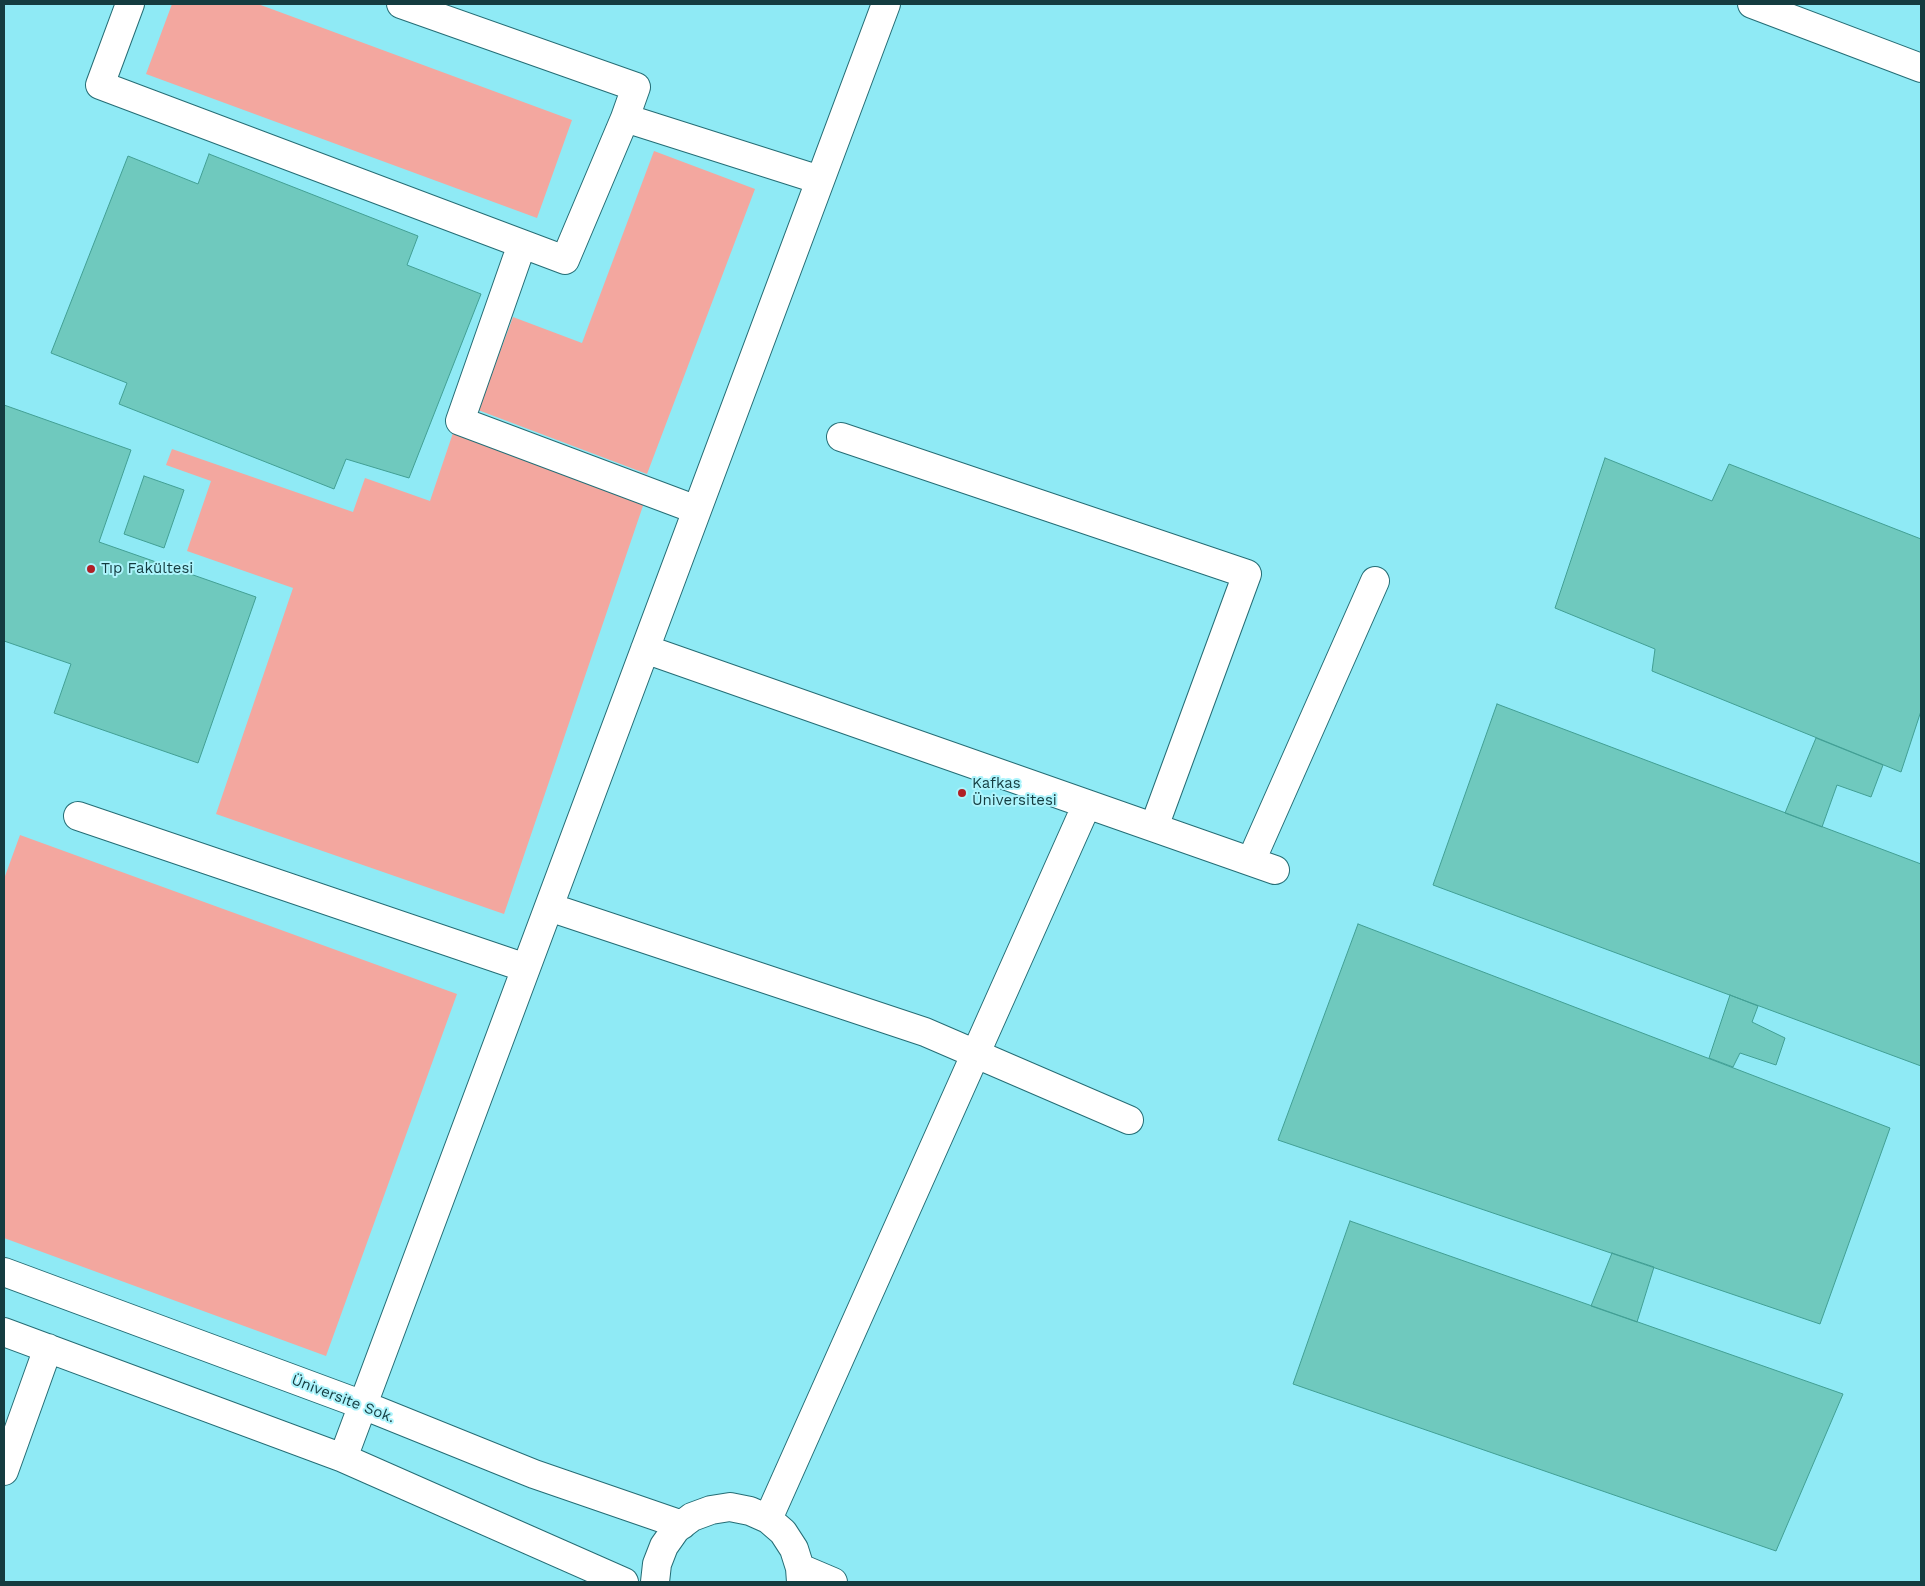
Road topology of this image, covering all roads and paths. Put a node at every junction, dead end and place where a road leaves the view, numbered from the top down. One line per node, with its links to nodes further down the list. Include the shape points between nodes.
1 (130, 4): 8 (street, via 100,85)
2 (401, 4): 6 (street, via 636,87)
3 (886, 4): 7 (street)
4 (1752, 4): 5 (street)
5 (1921, 68)
6 (625, 118): 7 (street); 8 (street, via 565,260)
7 (820, 180): 10 (street)
8 (522, 244): 10 (street, via 460,421)
9 (841, 437): 15 (street, via 1247,574)
10 (697, 510): 12 (street)
11 (1375, 581): 15 (street, via 1263,866)
12 (645, 649): 13 (street); 16 (street)
13 (1087, 804): 15 (street); 18 (street)
14 (78, 816): 17 (street)
15 (1154, 827)
16 (549, 907): 17 (street); 18 (street, via 925,1032)
17 (526, 968): 23 (street)
18 (975, 1054): 19 (street); 26 (street)
19 (1129, 1120)
20 (4, 1272): 23 (street, Üniversite Sok.)
21 (4, 1332): 22 (street)
22 (48, 1348): 24 (street); 25 (street)
23 (363, 1405): 24 (street); 27 (street, Üniversite Sok., via 534,1474)
24 (343, 1458): 29 (street)
25 (4, 1471)
26 (768, 1519): 27 (street, via 750,1511 730,1508 710,1510); 28 (street, via 783,1532 794,1549)
27 (682, 1525): 30 (street, via 664,1546)
28 (801, 1575): 31 (street)
29 (624, 1582)
30 (655, 1582)
31 (832, 1582)

